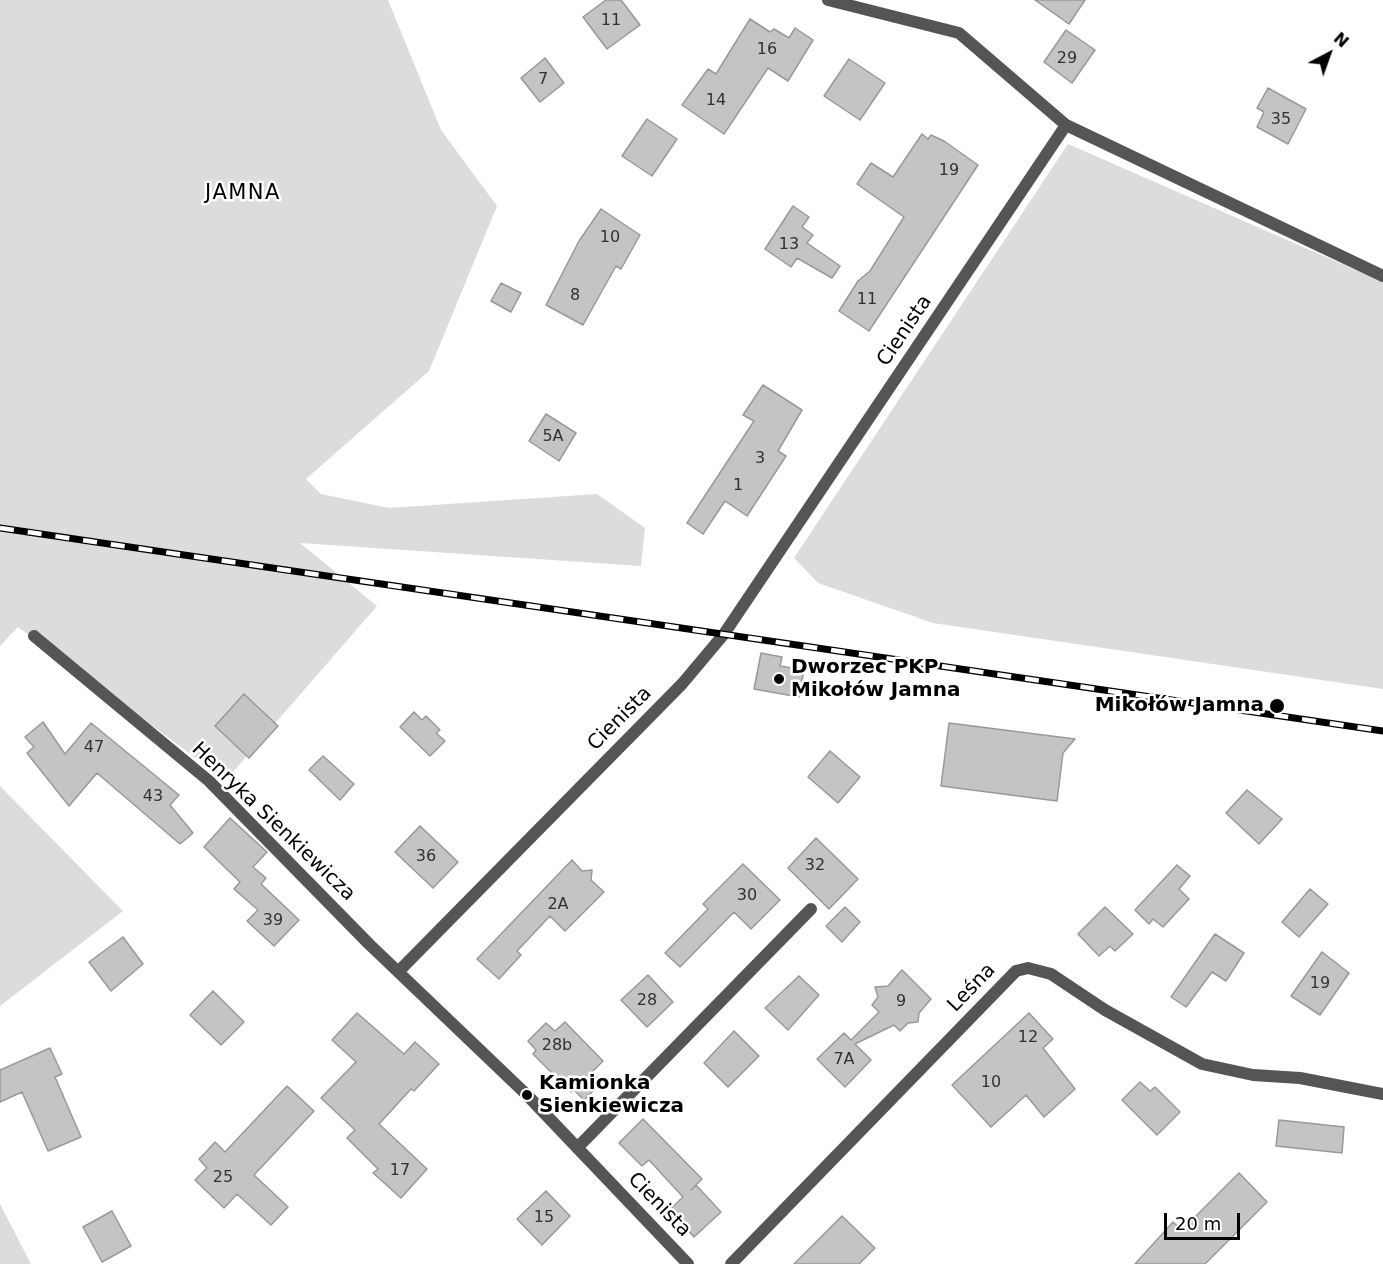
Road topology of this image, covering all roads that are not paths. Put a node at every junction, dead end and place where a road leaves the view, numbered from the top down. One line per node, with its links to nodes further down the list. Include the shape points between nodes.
1 (828, 0): 2 (street, via 959,33)
2 (1066, 124): 3 (street); 6 (street, Cienista, via 724,634 682,684)
3 (1383, 276)
4 (34, 636): 6 (street, Henryka Sienkiewicza, via 209,781)
5 (811, 909): 8 (street)
6 (399, 971): 8 (street, Cienista)
7 (1383, 1094): 10 (street, Leśna, via 1202,1064 1105,1010 1051,974 1028,968 1016,971)
8 (578, 1148): 9 (street, Cienista)
9 (688, 1264)
10 (731, 1264)

